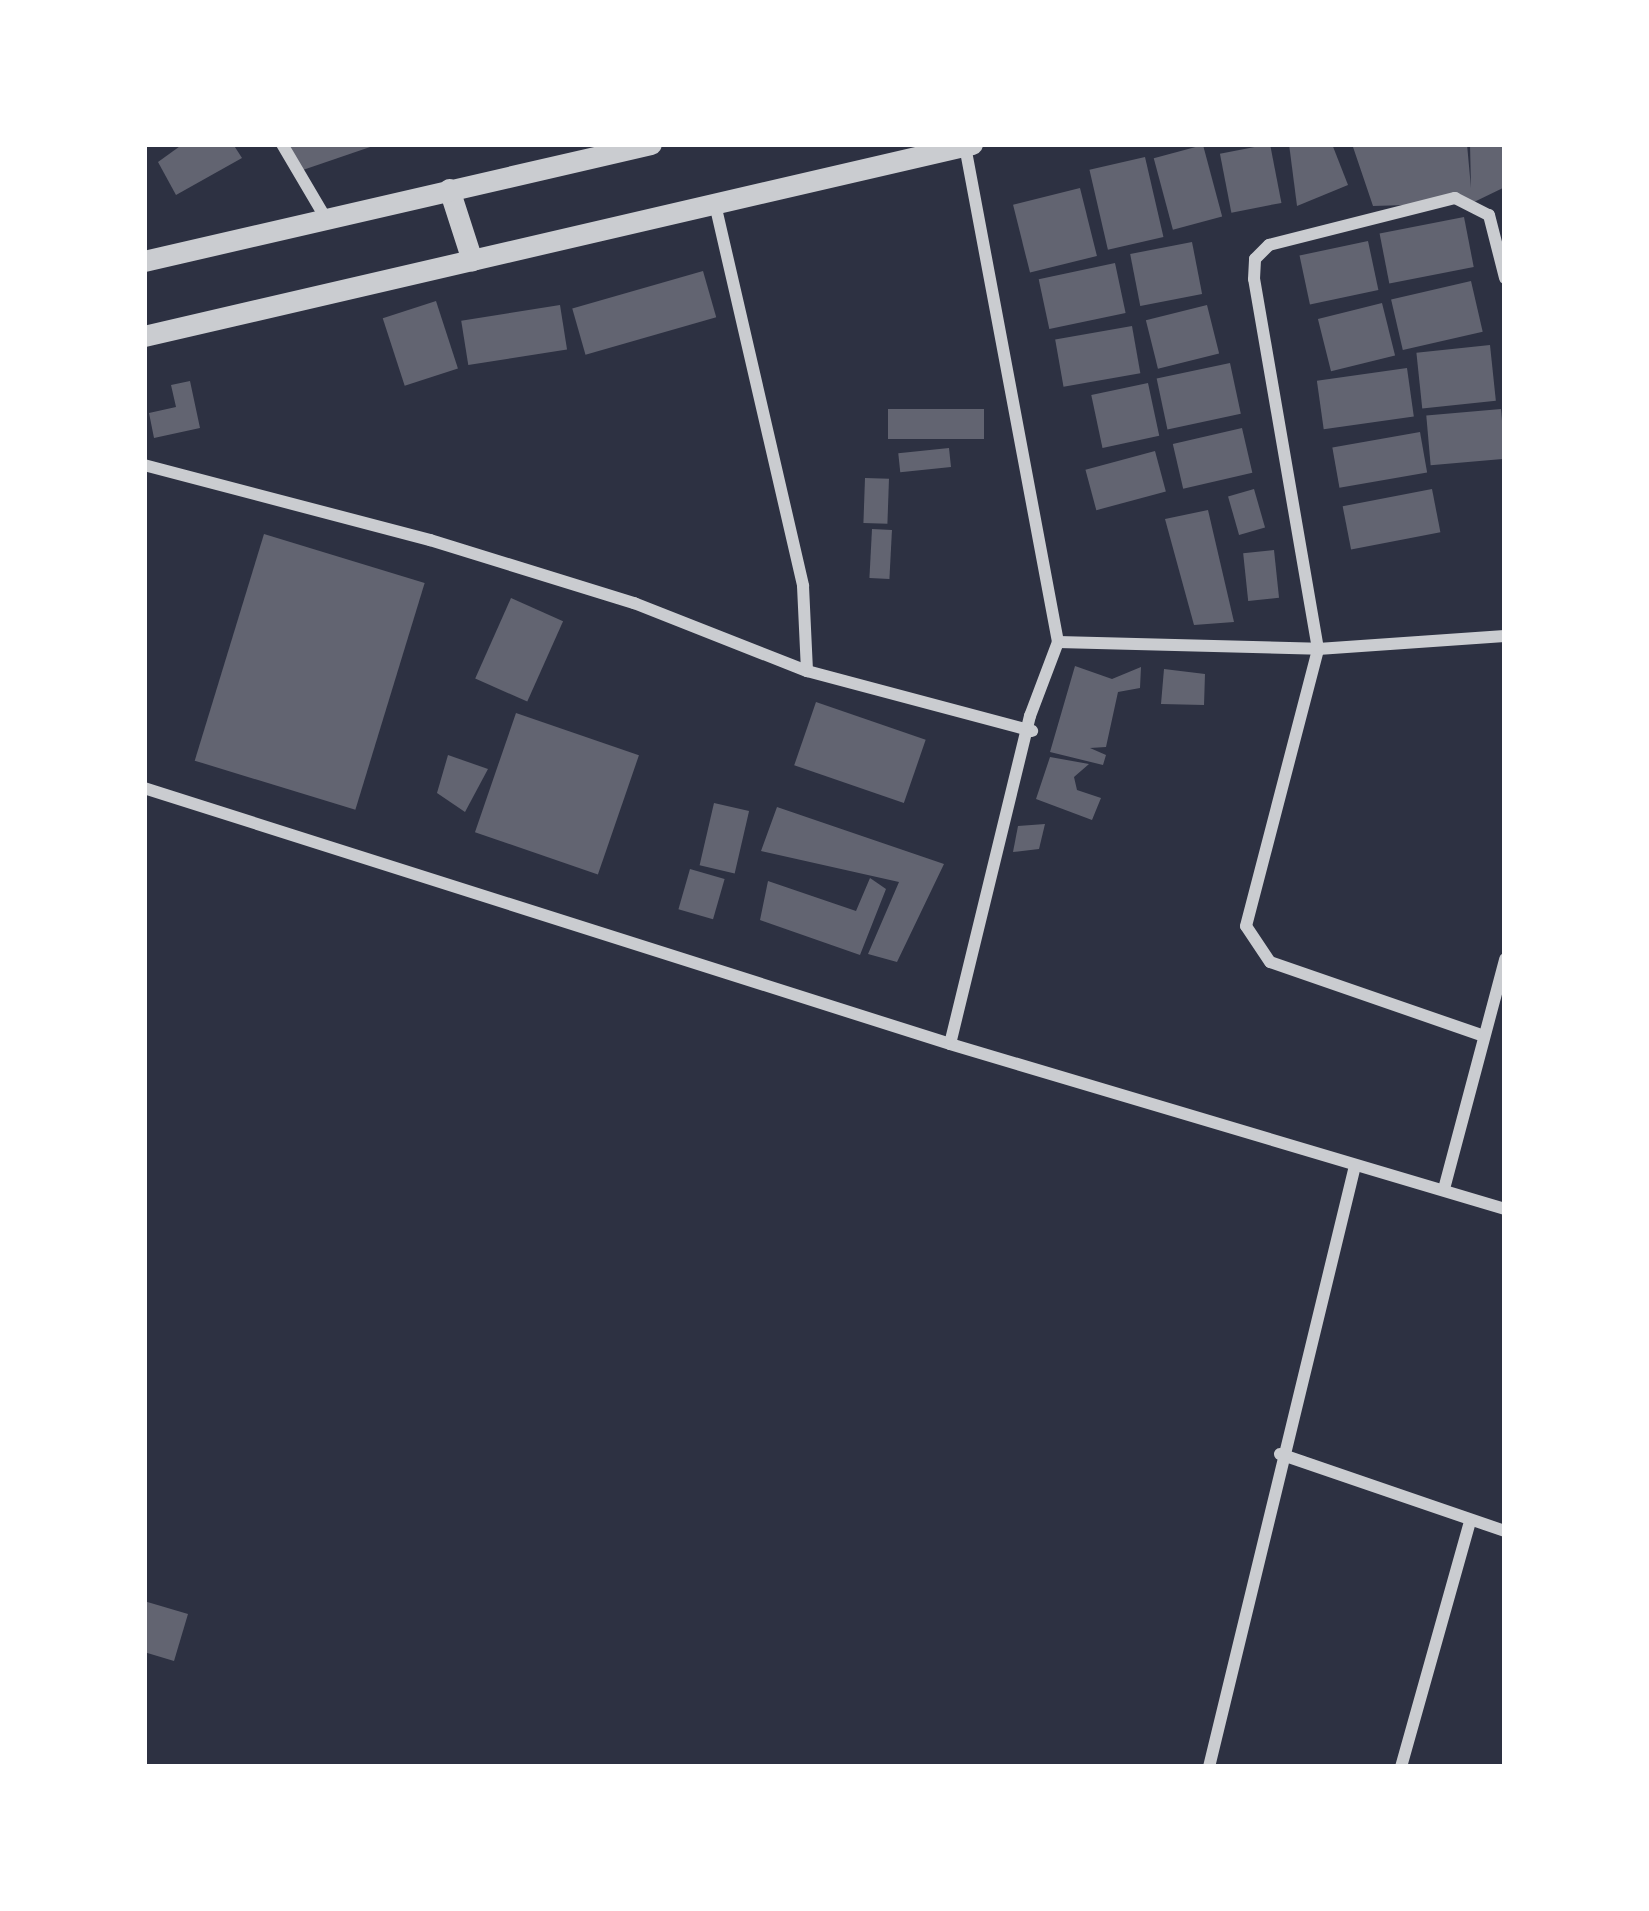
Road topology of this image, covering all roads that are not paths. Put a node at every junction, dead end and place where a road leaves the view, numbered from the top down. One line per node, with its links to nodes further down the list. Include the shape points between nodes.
1 (282, 144): 6 (street)
2 (647, 144): 4 (street)
3 (968, 145): 5 (street); 13 (street)
4 (449, 189): 6 (street); 7 (street)
5 (715, 204): 7 (street); 15 (street, via 803,586)
6 (325, 217): 8 (street)
7 (472, 260): 10 (street)
8 (144, 261)
9 (1505, 278): 14 (street, via 1490,215 1455,198 1269,244 1255,259)
10 (144, 336)
11 (144, 465): 15 (street, via 634,603)
12 (1505, 637): 14 (street)
13 (1058, 642): 14 (street); 16 (street, via 1030,716)
14 (1318, 649): 19 (street, via 1246,926 1252,946 1270,962)
15 (807, 671): 16 (street)
16 (1032, 731): 20 (street)
17 (144, 788): 20 (street)
18 (1505, 959): 19 (street)
19 (1484, 1036): 22 (street)
20 (950, 1044): 21 (street)
21 (1355, 1166): 22 (street); 24 (street)
22 (1444, 1189): 23 (street)
23 (1505, 1209)
24 (1280, 1454): 25 (street); 27 (street)
25 (1470, 1520): 26 (street); 28 (street)
26 (1505, 1531)
27 (1209, 1767)
28 (1401, 1767)

